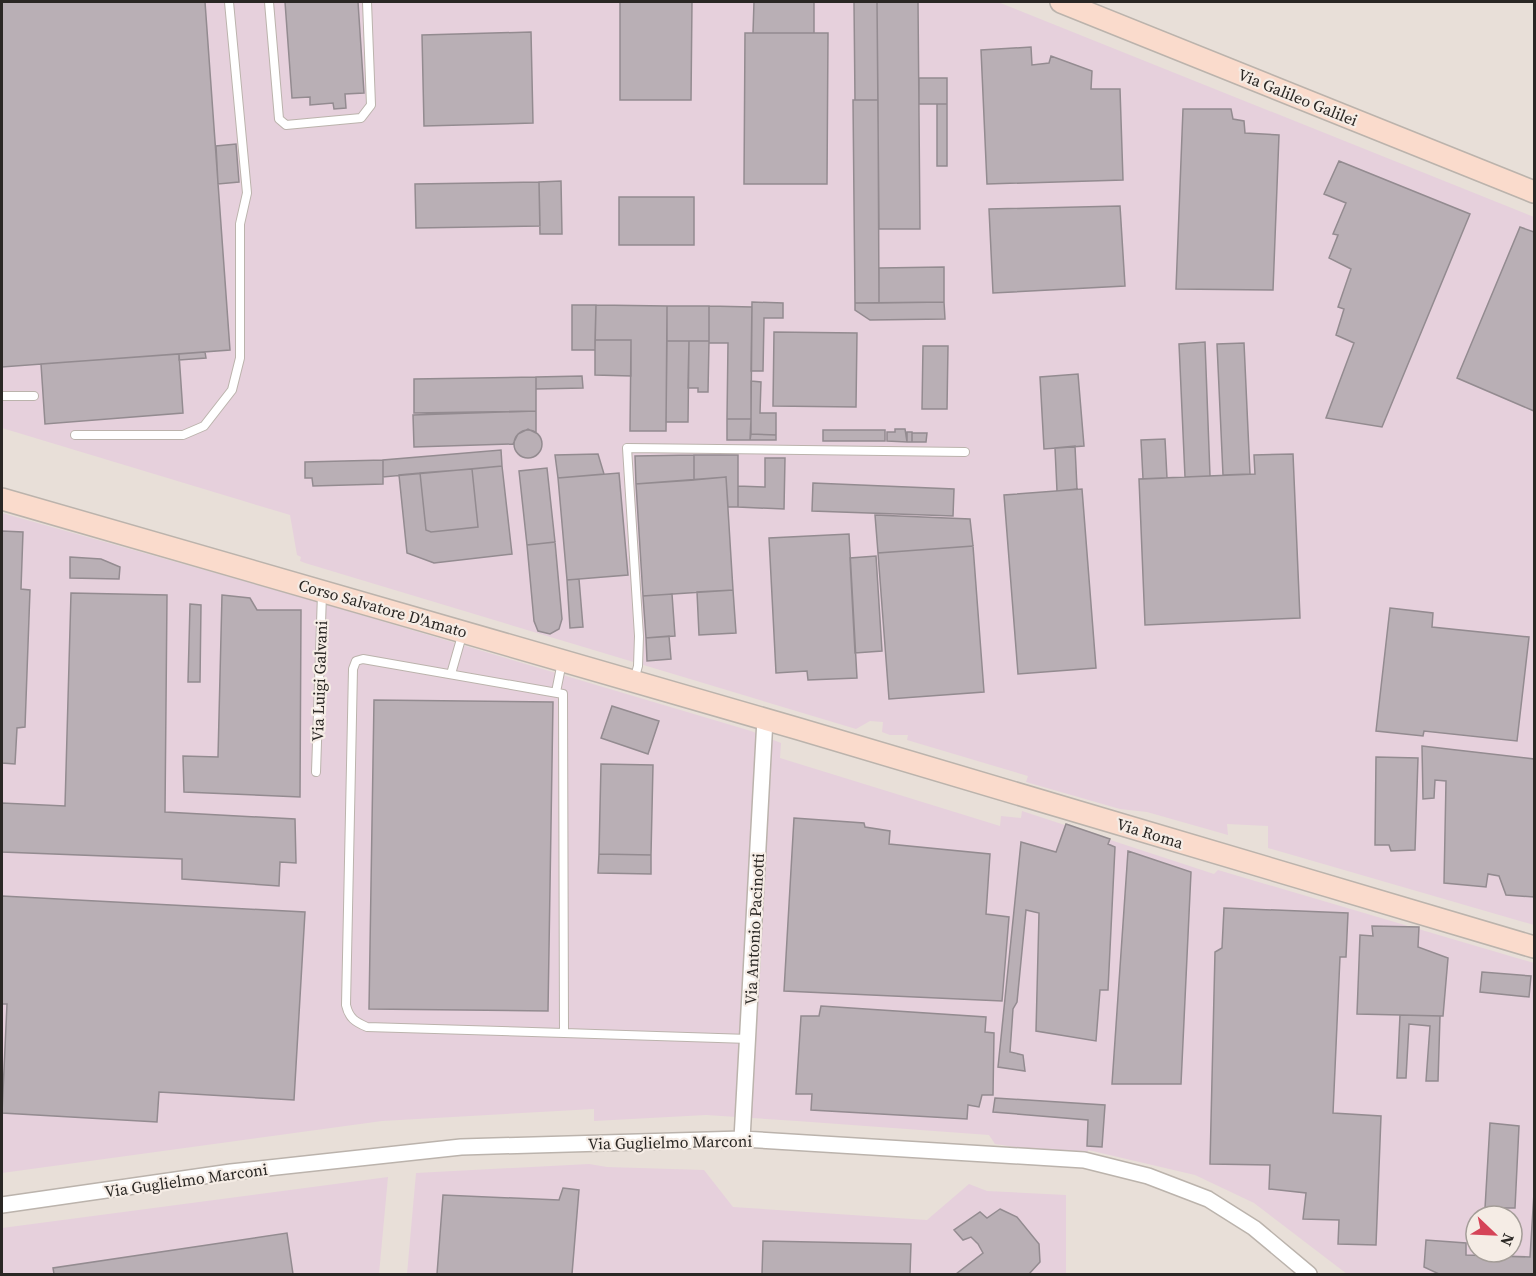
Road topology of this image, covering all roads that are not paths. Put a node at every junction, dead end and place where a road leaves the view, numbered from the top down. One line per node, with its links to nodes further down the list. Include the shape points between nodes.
1 (229, 2): 8 (lane, via 247,193 240,224 240,358 232,390 204,426 183,435)
2 (269, 2): 3 (lane, via 279,119 286,125 361,118 372,105)
3 (367, 2)
4 (1061, 2): 5 (street, Via Galileo Galilei)
5 (1534, 192)
6 (2, 396): 7 (lane)
7 (34, 396)
8 (75, 435)
9 (965, 452): 15 (lane, via 627,448 639,636)
10 (2, 499): 11 (street, Corso Salvatore D'Amato)
11 (322, 590): 12 (street, Corso Salvatore D'Amato); 18 (lane, Via Luigi Galvani)
12 (463, 631): 13 (street, Corso Salvatore D'Amato); 14 (lane)
13 (563, 660): 15 (street, Corso Salvatore D'Amato); 16 (lane)
14 (451, 674): 16 (lane); 20 (lane, via 363,659 356,661 353,669 346,1005 349,1016 367,1027)
15 (634, 681): 17 (street, Corso Salvatore D'Amato)
16 (556, 692): 20 (lane, via 563,693)
17 (765, 719): 19 (street, Via Roma); 21 (street, Via Antonio Pacinotti)
18 (316, 772)
19 (1534, 947)
20 (564, 1034): 21 (lane)
21 (749, 1039): 22 (street, Via Antonio Pacinotti)
22 (742, 1139): 23 (street, Via Guglielmo Marconi, via 461,1147 231,1172); 24 (street, Via Guglielmo Marconi, via 1084,1160 1149,1176 1208,1199 1254,1228)
23 (2, 1205)
24 (1309, 1275)

